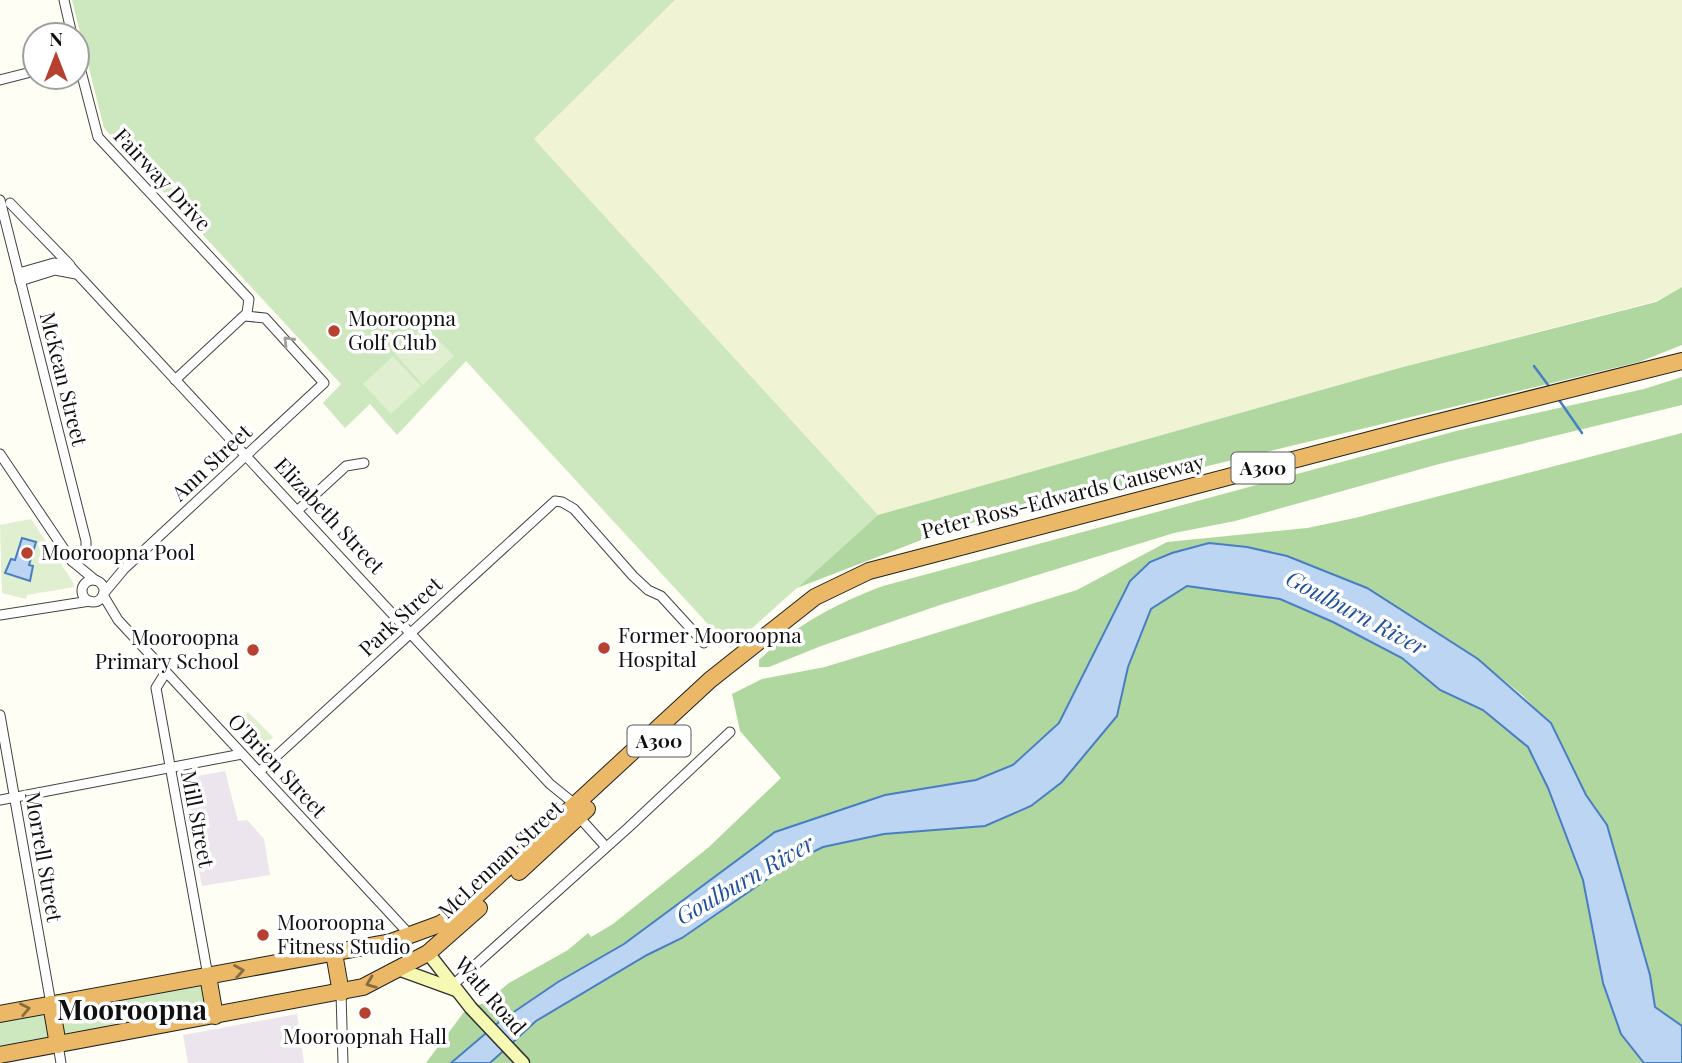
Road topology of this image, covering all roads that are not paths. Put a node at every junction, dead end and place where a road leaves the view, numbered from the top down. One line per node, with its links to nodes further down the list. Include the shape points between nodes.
1 (64, 0): 2 (street)
2 (69, 21)
3 (21, 75): 4 (street)
4 (0, 80)
5 (86, 91): 10 (street, Fairway Drive, via 99,138 248,298)
6 (0, 200): 9 (street, McKean Street)
7 (10, 203): 8 (street, Elizabeth Street)
8 (77, 275): 9 (street, via 64,263); 12 (street, Elizabeth Street)
9 (20, 277): 17 (street, McKean Street, via 86,541 86,550)
10 (246, 313): 12 (street); 14 (street, Ann Street, one-way to 10, via 324,383 264,317)
11 (1682, 361): 27 (highway, Peter Ross-Edwards Causeway / A300, via 914,557 850,578 815,597)
12 (175, 380): 14 (street, Elizabeth Street)
13 (0, 454): 17 (street)
14 (245, 457): 16 (street, Elizabeth Street); 18 (street, Ann Street)
15 (365, 463): 16 (street, via 346,467)
16 (297, 511): 26 (street, Elizabeth Street)
17 (72, 561): 19 (street); 20 (street)
18 (124, 569): 19 (street, Ann Street); 21 (street, Ann Street)
19 (96, 581): 20 (street, via 88,581); 21 (street)
20 (83, 589): 22 (street); 23 (street)
21 (104, 594): 22 (street); 25 (street, O'Brien Street)
22 (91, 602): 23 (street); 25 (street, O'Brien Street)
23 (59, 604): 24 (street)
24 (0, 615)
25 (118, 620): 30 (street, O'Brien Street)
26 (410, 633): 28 (street, Park Street, via 548,504 561,501); 35 (street, Park Street); 36 (street, Elizabeth Street)
27 (758, 642): 29 (highway, McLennan Street / A300)
28 (704, 643)
29 (736, 662): 38 (highway, McLennan Street / A300, via 710,680); 40 (highway, McLennan Street / A300, via 718,686)
30 (166, 672): 33 (street, O'Brien Street); 34 (street, Mill Street, via 156,688)
31 (0, 715): 37 (street, Morrell Street)
32 (730, 732): 41 (street)
33 (242, 754): 34 (street); 35 (street, O'Brien Street)
34 (169, 769): 37 (street); 46 (street, Mill Street)
35 (259, 772): 42 (street, O'Brien Street)
36 (550, 785): 38 (street, Elizabeth Street, via 570,801); 40 (street, Elizabeth Street)
37 (15, 797): 39 (street); 49 (street, Morrell Street)
38 (582, 799): 40 (highway, McLennan Street / A300)
39 (0, 800)
40 (574, 814): 41 (street, Elizabeth Street); 42 (highway, McLennan Street / A300, via 459,912); 44 (highway, McLennan Street / A300)
41 (606, 847): 47 (street)
42 (411, 936): 43 (highway, McLennan Street / A300); 44 (highway)
43 (334, 953): 46 (highway, McLennan Street / A300, one-way to 43); 48 (highway)
44 (428, 953): 45 (highway, McLennan Street / A300); 47 (street, Watt Road)
45 (401, 970): 47 (street); 48 (highway, McLennan Street / A300, one-way to 48)
46 (208, 976): 49 (highway, McLennan Street / A300); 51 (highway)
47 (458, 989): 56 (street, Watt Road)
48 (341, 993): 51 (highway, McLennan Street / A300); 55 (street)
49 (51, 1004): 50 (highway, McLennan Street / A300, one-way to 49); 52 (highway)
50 (0, 1014)
51 (215, 1016): 52 (highway, McLennan Street / A300)
52 (58, 1045): 53 (highway, McLennan Street / A300); 54 (street)
53 (0, 1055)
54 (61, 1063)
55 (343, 1063)
56 (523, 1063)

